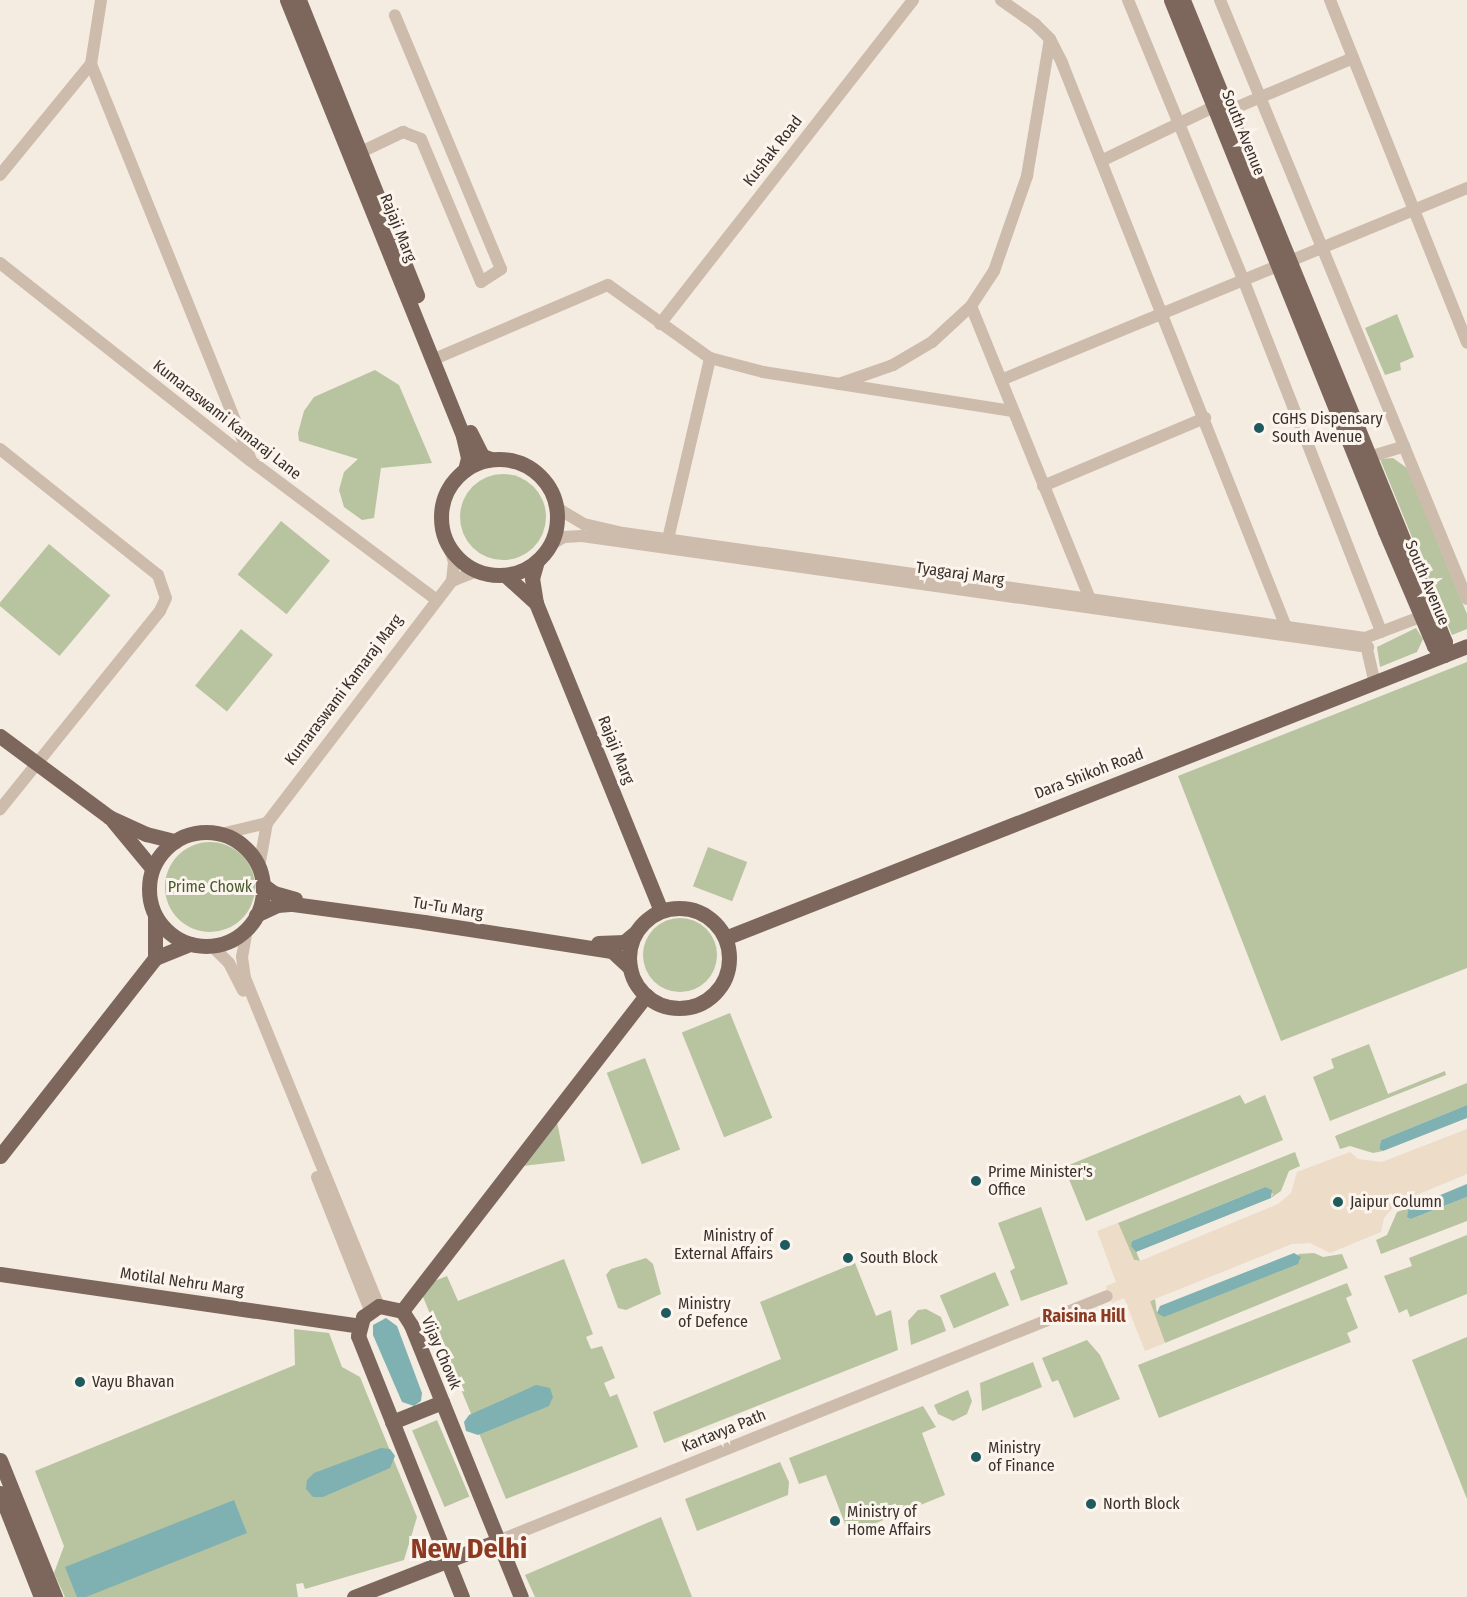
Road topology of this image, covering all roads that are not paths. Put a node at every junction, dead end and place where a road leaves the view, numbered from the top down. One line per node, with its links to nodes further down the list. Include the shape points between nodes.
1 (101, 0): 14 (street)
2 (287, 0): 32 (main road, Rajaji Marg)
3 (299, 0): 19 (main road, Rajaji Marg)
4 (913, 0): 30 (street, Kushak Road)
5 (1001, 0): 12 (street)
6 (1128, 0): 18 (street)
7 (1171, 0): 16 (main road, South Avenue)
8 (1183, 0): 17 (main road, South Avenue)
9 (1220, 0): 15 (street)
10 (1329, 0): 13 (street)
11 (395, 15): 19 (street, via 501,269 481,282 421,139 403,132)
12 (1050, 39): 20 (street); 28 (street, via 1027,176 1013,225 994,271)
13 (1353, 58): 15 (street); 23 (street)
14 (91, 64): 21 (street); 42 (street)
15 (1260, 96): 17 (street); 24 (street)
16 (1213, 106): 18 (street); 26 (main road, South Avenue)
17 (1228, 111): 26 (main road, South Avenue)
18 (1177, 124): 20 (street); 27 (street)
19 (361, 152): 32 (main road, Rajaji Marg)
20 (1101, 162): 29 (street)
21 (0, 176)
22 (1467, 188): 23 (street)
23 (1413, 209): 24 (street); 31 (street)
24 (1321, 247): 26 (street); 38 (street)
25 (0, 263): 42 (street, Kumaraswami Kamaraj Lane)
26 (1282, 263): 27 (street); 40 (main road, South Avenue); 58 (main road, South Avenue)
27 (1244, 279): 29 (street); 60 (street)
28 (971, 306): 34 (street); 35 (street, via 932,342 893,365)
29 (1163, 312): 34 (street); 37 (street)
30 (660, 324): 32 (street, via 608,285); 33 (street)
31 (1467, 343)
32 (437, 358): 41 (main road, Rajaji Marg, via 476,447); 43 (main road, Rajaji Marg, via 467,449)
33 (710, 358): 35 (street); 47 (street)
34 (1001, 380): 36 (street)
35 (837, 385): 36 (street)
36 (1013, 411): 44 (street)
37 (1205, 418): 44 (street); 59 (street)
38 (1404, 446): 40 (street); 55 (street)
39 (0, 450): 66 (street, via 158,575 166,598 160,611)
40 (1369, 457): 58 (main road, South Avenue)
41 (491, 459): 43 (main road); 45 (main road, via 515,461 536,472 551,491)
42 (251, 461): 56 (street, Kumaraswami Kamaraj Lane)
43 (465, 470): 49 (main road, via 448,489 441,509 442,530)
44 (1043, 486): 54 (street)
45 (557, 508): 46 (street, Tyagaraj Marg); 48 (main road)
46 (583, 530): 47 (street, Tyagaraj Marg); 48 (street, Tyagaraj Marg); 61 (street, Tyagaraj Marg)
47 (668, 539): 54 (street, Tyagaraj Marg)
48 (550, 545): 50 (main road)
49 (450, 550): 51 (main road); 53 (street, via 454,562)
50 (537, 561): 52 (main road); 57 (main road, Rajaji Marg, via 532,578)
51 (477, 571): 52 (main road); 53 (street, Kumaraswami Kamaraj Marg)
52 (505, 575): 57 (main road, Rajaji Marg)
53 (452, 581): 56 (street, Kumaraswami Kamaraj Marg)
54 (1090, 599): 59 (street, Tyagaraj Marg)
55 (1467, 599)
56 (437, 600): 69 (street, Kumaraswami Kamaraj Marg)
57 (536, 603): 75 (main road, Rajaji Marg)
58 (1427, 614): 60 (street, Tyagaraj Marg); 63 (main road, South Avenue, via 1434,646)
59 (1286, 627): 61 (street, Tyagaraj Marg)
60 (1381, 632): 61 (street, Tyagaraj Marg)
61 (1366, 643): 64 (street)
62 (1467, 646): 63 (main road, Dara Shikoh Road)
63 (1444, 655): 64 (main road, Dara Shikoh Road)
64 (1374, 684): 80 (main road, Dara Shikoh Road)
65 (0, 736): 66 (main road)
66 (39, 764): 67 (street); 68 (main road)
67 (0, 809)
68 (109, 817): 71 (main road, via 146,834); 73 (main road)
69 (267, 823): 70 (street); 72 (street, Kumaraswami Kamaraj Marg)
70 (220, 834): 71 (main road, via 205,832); 72 (main road, via 239,843)
71 (175, 841): 73 (main road)
72 (259, 867): 74 (main road)
73 (152, 868): 77 (main road, via 149,893)
74 (263, 885): 76 (main road); 79 (main road, Tu-Tu Marg, via 287,897 601,943 624,942)
75 (661, 911): 79 (main road); 80 (main road, via 682,908 704,914)
76 (256, 915): 78 (main road); 84 (main road, Tu-Tu Marg, via 277,905 293,904 414,920 612,951)
77 (155, 916): 81 (main road, via 170,933); 83 (main road)
78 (247, 929): 82 (main road); 89 (street, via 242,957 245,978)
79 (635, 933): 84 (main road)
80 (725, 938): 85 (main road, via 729,964 718,988 708,998 697,1004 667,1008)
81 (190, 944): 82 (main road); 83 (main road)
82 (212, 946): 89 (street, via 229,963 239,983)
83 (155, 958): 86 (main road)
84 (630, 968): 85 (main road)
85 (646, 995): 90 (main road)
86 (0, 1156)
87 (0, 1274): 91 (main road, Motilal Nehru Marg)
88 (1107, 1296): 96 (street, Kartavya Path)
89 (374, 1308): 90 (main road, Vijay Chowk); 91 (main road)
90 (402, 1311): 92 (main road, Vijay Chowk)
91 (359, 1326): 93 (main road, via 361,1345)
92 (442, 1402): 93 (main road); 96 (main road, Vijay Chowk)
93 (392, 1422): 97 (main road)
94 (0, 1460): 99 (main road)
95 (0, 1493): 98 (main road)
96 (498, 1541): 97 (main road, Kartavya Path); 102 (main road, Vijay Chowk)
97 (447, 1560): 100 (main road, Kartavya Path); 101 (main road)
98 (41, 1597)
99 (55, 1597)
100 (354, 1597)
101 (462, 1597)
102 (521, 1597)

